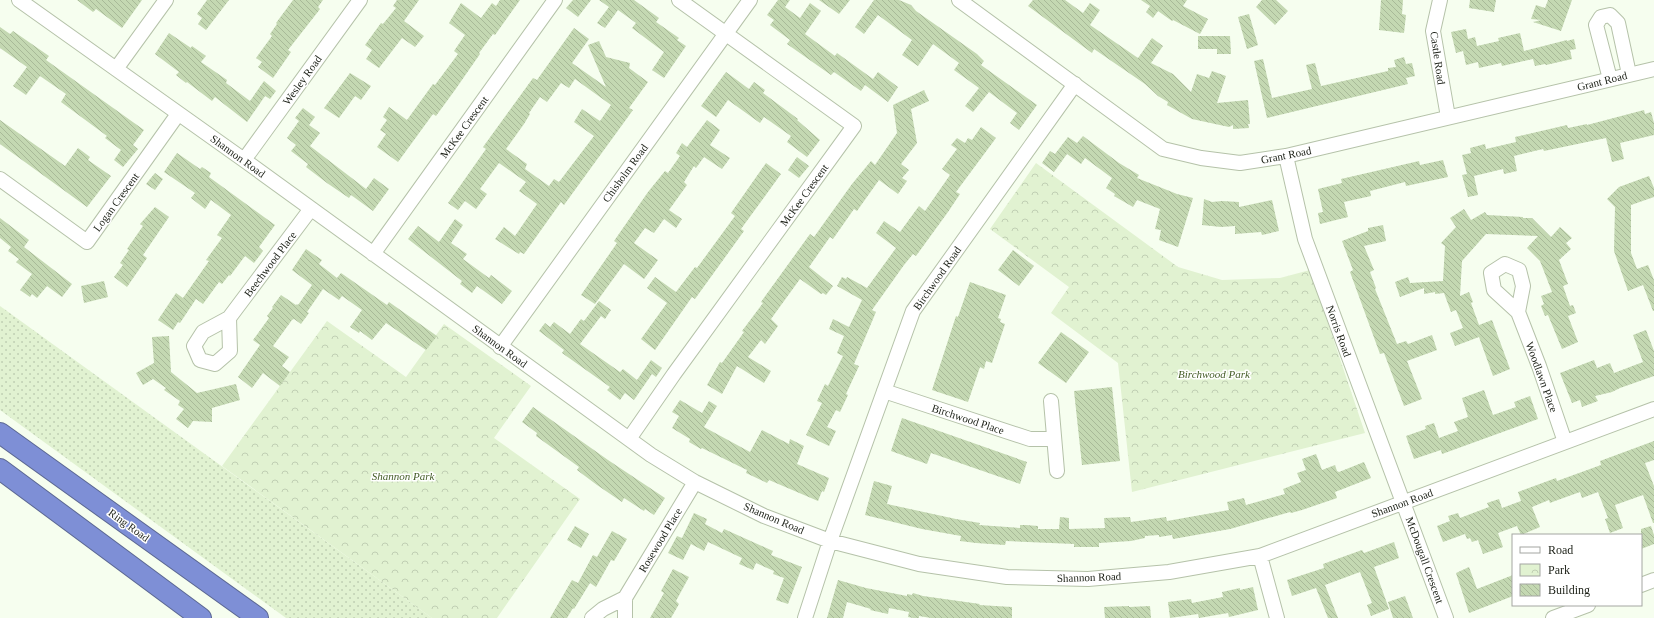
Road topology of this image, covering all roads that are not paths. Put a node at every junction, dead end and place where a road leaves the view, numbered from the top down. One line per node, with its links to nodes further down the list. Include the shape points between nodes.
1 (19, 0): 11 (street, Shannon Road)
2 (166, 0): 11 (street)
3 (360, 0): 18 (street, Wesley Road)
4 (555, 0): 21 (street, McKee Crescent)
5 (679, 0): 9 (street, McKee Crescent)
6 (750, 0): 9 (street, Chisholm Road)
7 (960, 0): 14 (street, Grant Road)
8 (1440, 0): 16 (street, Castle Road, via 1433,32)
9 (726, 34): 24 (street, Chisholm Road); 30 (street, McKee Crescent, via 854,126)
10 (1654, 69): 12 (street, Grant Road)
11 (116, 70): 15 (street, Shannon Road)
12 (1629, 74): 13 (street, Grant Road); 13 (street, via 1618,23 1610,15 1601,17 1596,25)
13 (1610, 79): 16 (street, Grant Road)
14 (1074, 84): 17 (street, Grant Road, via 1163,149 1201,158 1240,163); 25 (street, Birchwood Road, via 912,311)
15 (178, 114): 18 (street, Shannon Road); 19 (street, Logan Crescent, via 87,242)
16 (1448, 117): 17 (street, Grant Road)
17 (1286, 156): 35 (street, Norris Road, via 1305,239)
18 (244, 160): 20 (street, Shannon Road)
19 (0, 179)
20 (310, 210): 21 (street, Shannon Road); 23 (street, Beechwood Place)
21 (373, 254): 24 (street, Shannon Road)
22 (1518, 312): 31 (street, Woodlawn Place)
23 (229, 318)
24 (500, 347): 30 (street, Shannon Road)
25 (884, 391): 29 (street, Birchwood Place, via 1030,439); 36 (street, Birchwood Road)
26 (1051, 401): 29 (street)
27 (1654, 409): 31 (street, Shannon Road)
28 (3, 435): 43 (highway, Ring Road)
29 (1054, 438): 33 (street)
30 (629, 440): 34 (street, Shannon Road)
31 (1565, 442): 35 (street, Shannon Road)
32 (0, 469): 42 (highway)
33 (1057, 471)
34 (695, 482): 36 (street, Shannon Road, via 764,516); 40 (street, Rosewood Place)
35 (1404, 502): 37 (street, Shannon Road); 48 (street, McDougall Crescent)
36 (830, 541): 37 (street, Shannon Road, via 919,564 1007,577 1088,579 1153,574); 46 (street, Birchwood Road)
37 (1260, 556): 47 (street)
38 (1654, 580): 39 (street)
39 (1642, 585)
40 (624, 598): 44 (street); 45 (street)
41 (1585, 606): 49 (street)
42 (201, 618)
43 (258, 618)
44 (592, 618)
45 (626, 618)
46 (805, 618)
47 (1277, 618)
48 (1446, 618)
49 (1553, 618)

